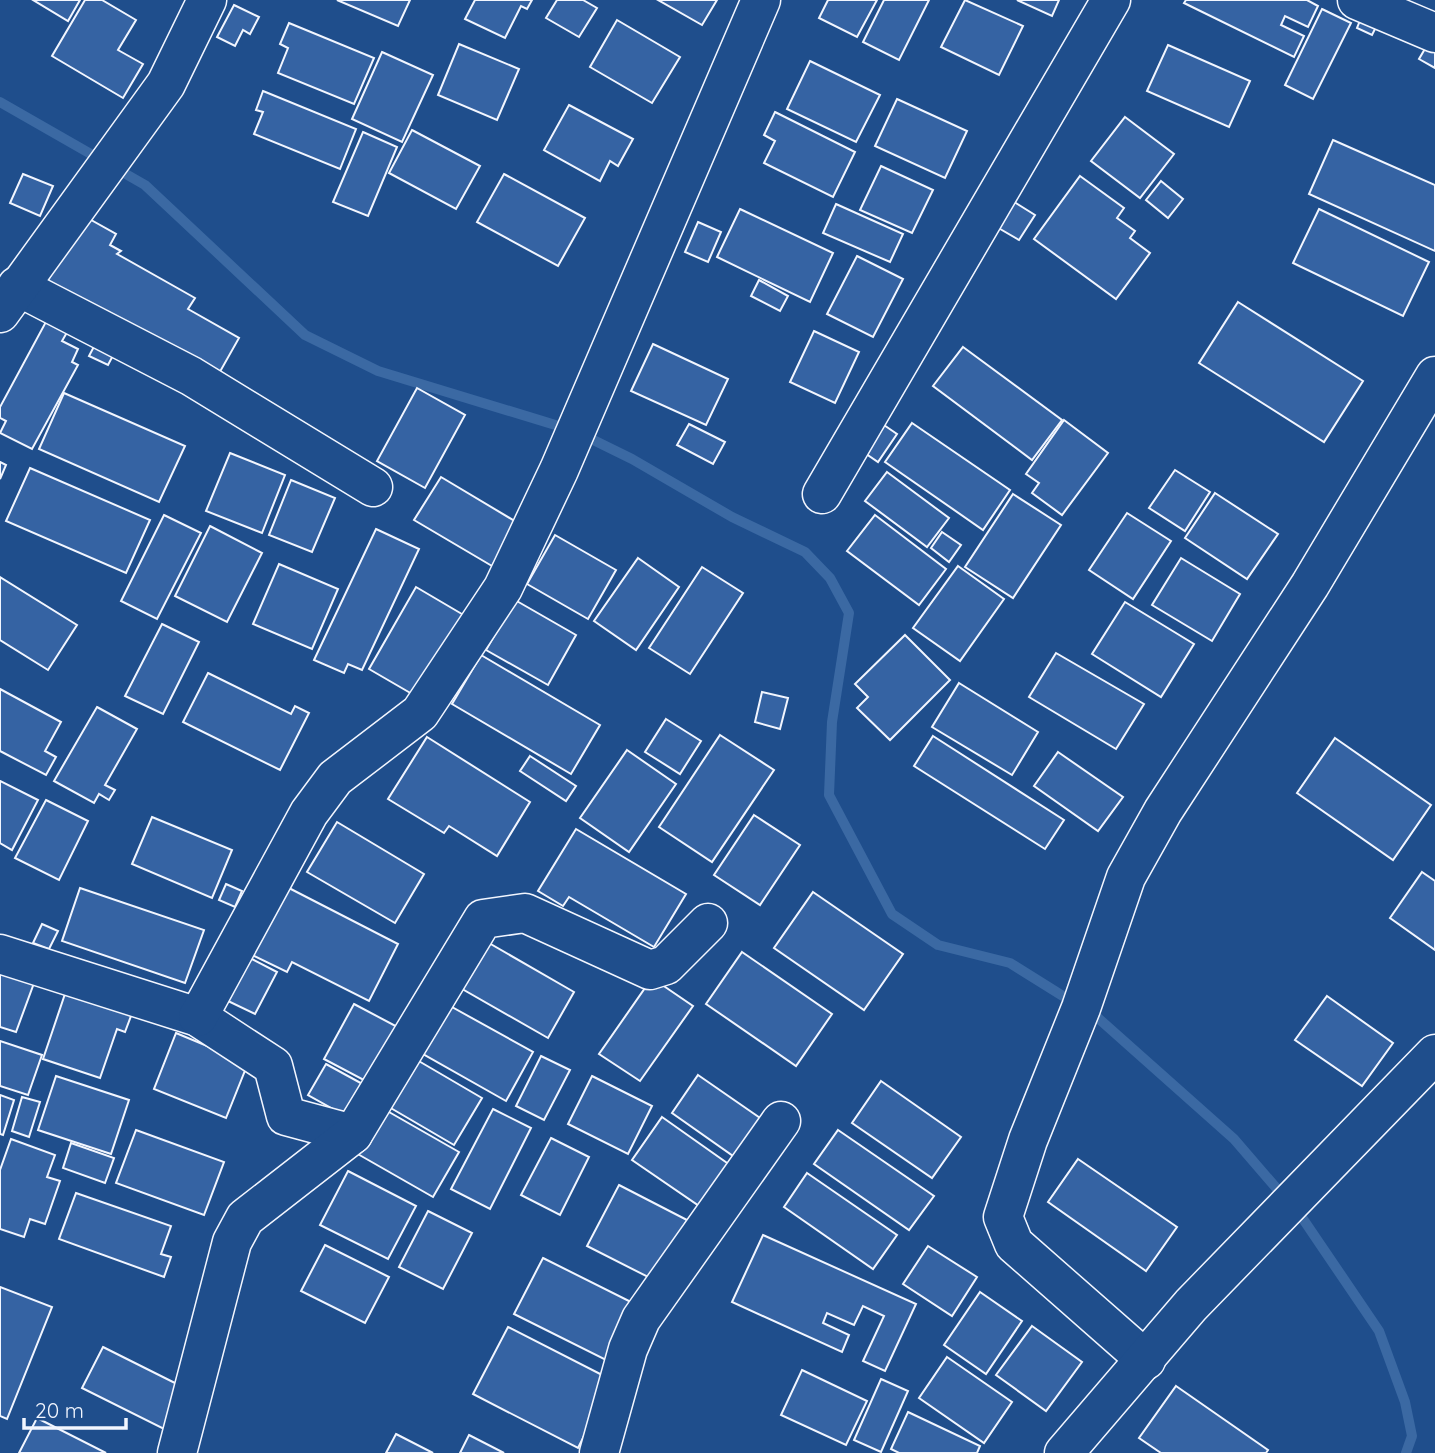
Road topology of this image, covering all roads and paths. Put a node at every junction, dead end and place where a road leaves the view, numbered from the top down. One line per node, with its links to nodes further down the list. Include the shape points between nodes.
1 (207, 0): 6 (street, via 166,84)
2 (761, 0): 12 (street, via 559,470 503,588 421,713 335,778 309,813)
3 (1111, 0): 9 (street)
4 (1357, 0): 5 (street)
5 (1435, 33)
6 (8, 300): 8 (street, via 191,376)
7 (1435, 376): 16 (street, via 1126,877 1003,1217 1014,1244)
8 (373, 487)
9 (822, 495)
10 (708, 923): 15 (street, via 666,965 650,970 525,913 483,919)
11 (0, 954): 12 (street)
12 (198, 1017): 15 (street, via 273,1066 286,1116)
13 (1435, 1054): 16 (street, via 1262,1230)
14 (781, 1121): 18 (street, via 641,1319)
15 (353, 1134): 17 (street, via 245,1218 232,1242)
16 (1146, 1360): 19 (street)
17 (177, 1453)
18 (598, 1453)
19 (1064, 1453)

